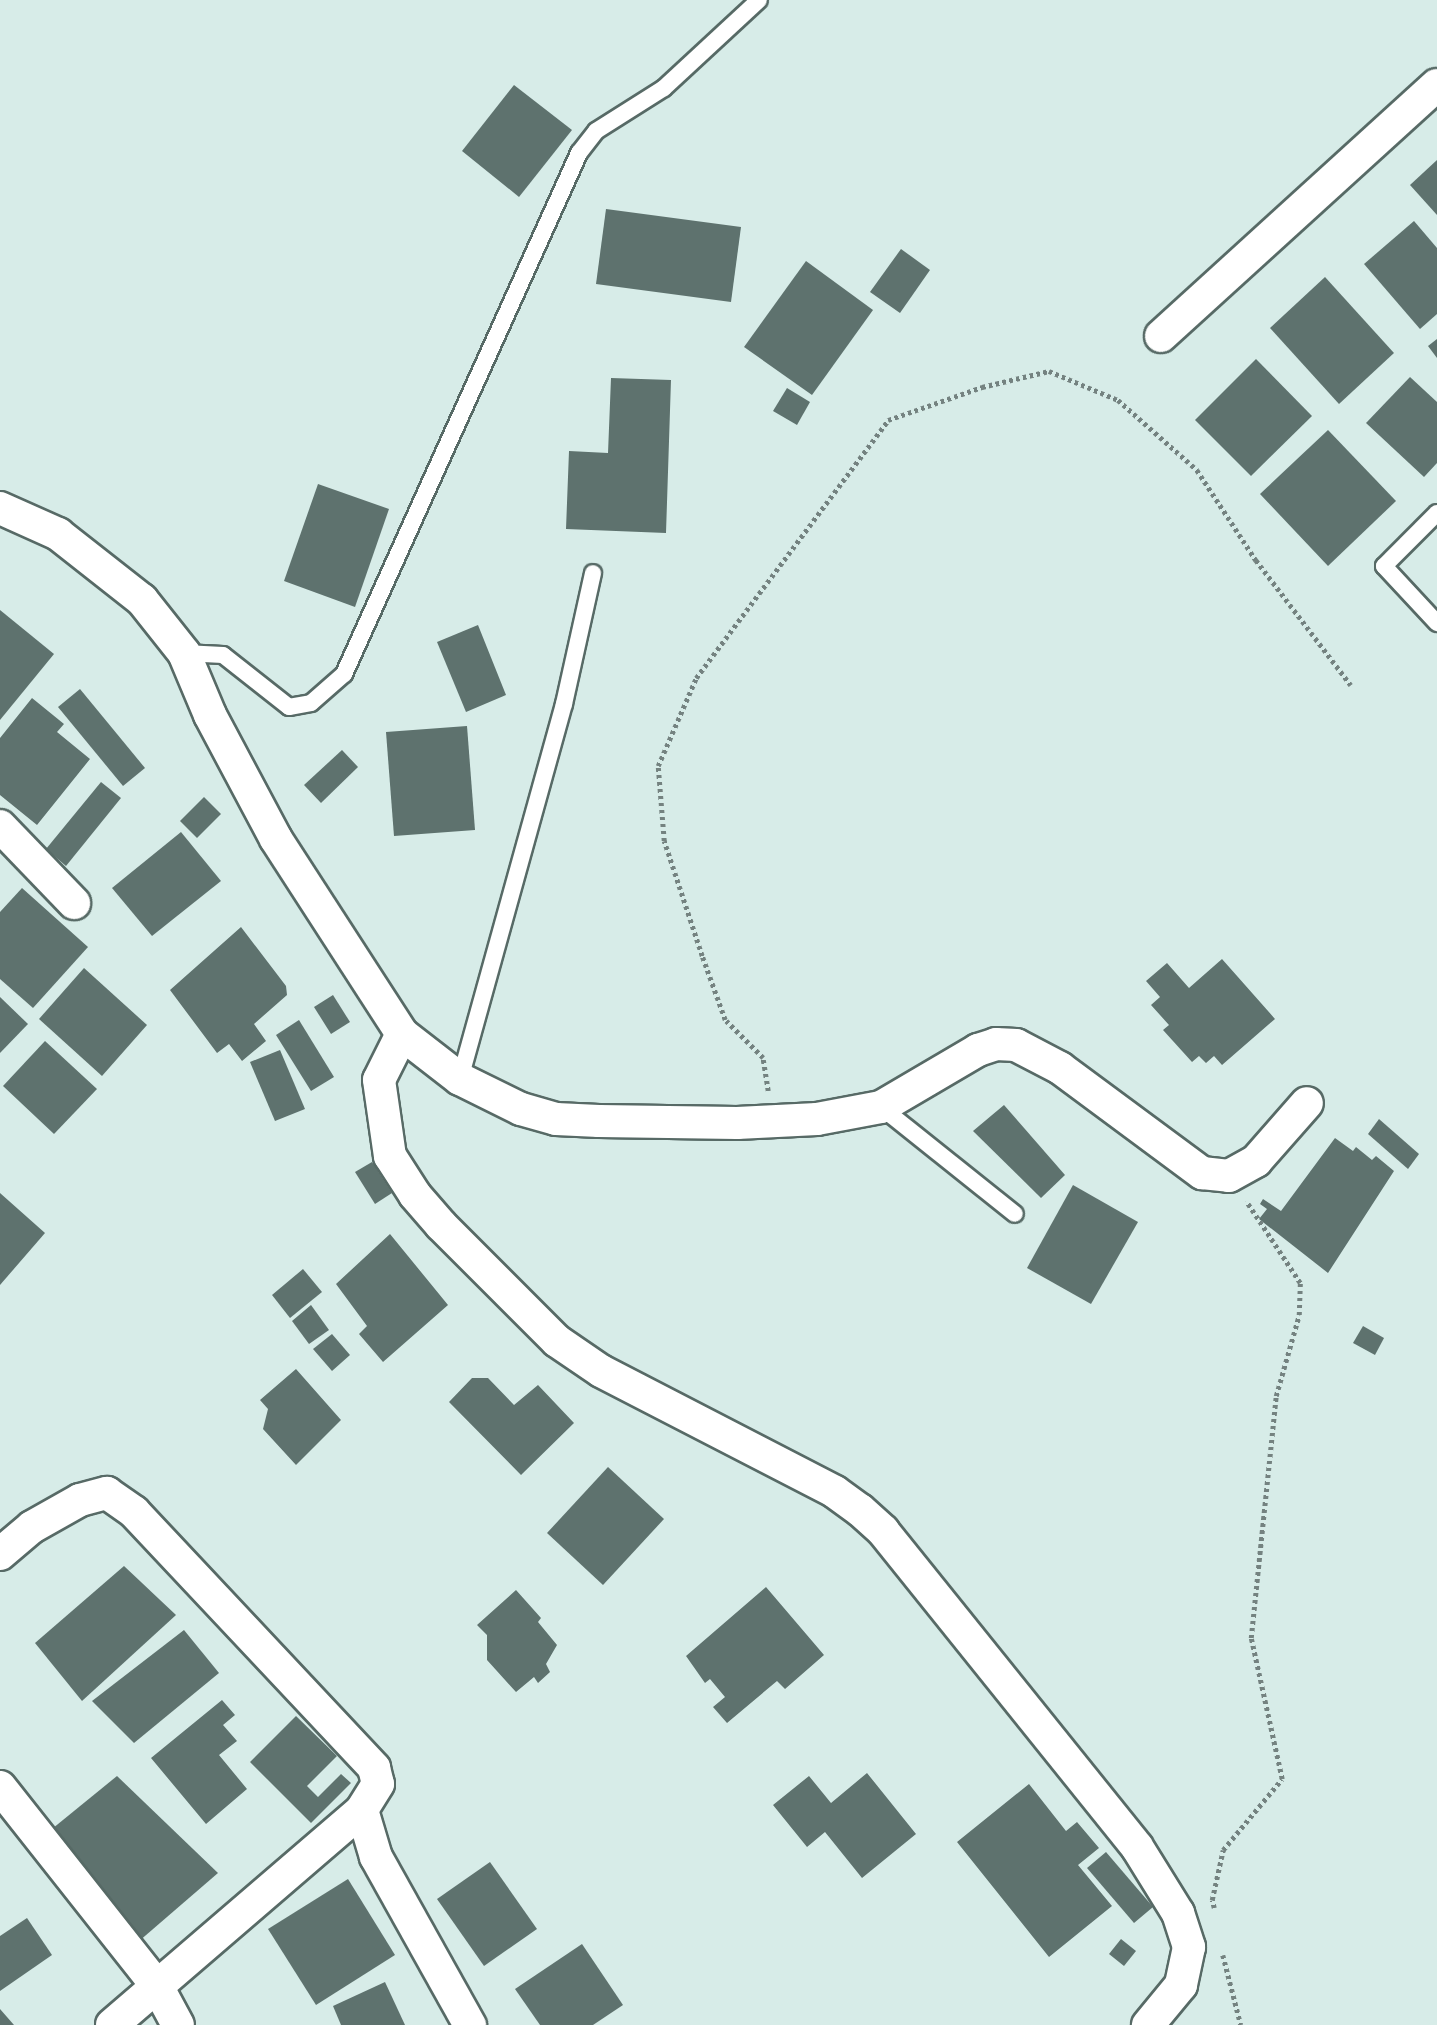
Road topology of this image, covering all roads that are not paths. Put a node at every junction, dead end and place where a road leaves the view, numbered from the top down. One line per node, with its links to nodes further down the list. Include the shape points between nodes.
1 (759, 0): 8 (lane, via 664,88 596,131 579,153 344,674 311,703 289,707 223,655)
2 (1437, 85): 3 (street)
3 (1161, 336)
4 (0, 508): 8 (street, via 58,534 142,600)
5 (1437, 513): 7 (lane, via 1384,565)
6 (593, 573): 12 (lane, via 564,704)
7 (1437, 623)
8 (184, 653): 11 (street, via 210,715 276,838)
9 (0, 825): 10 (street)
10 (74, 903)
11 (402, 1034): 12 (street); 23 (street, via 380,1080 390,1156 441,1225 558,1341 601,1371 835,1492 860,1510 883,1531 1137,1847 1178,1913 1189,1947 1181,1985)
12 (460, 1079): 14 (street, via 521,1109 556,1119 773,1122)
13 (1307, 1103): 14 (street, via 1256,1161 1228,1176 1202,1173 1060,1068 1016,1045 996,1044 978,1050)
14 (881, 1107): 15 (lane)
15 (1015, 1214)
16 (0, 1554): 18 (street, via 32,1527 80,1500 107,1493 134,1512 374,1768 378,1784)
17 (0, 1787): 19 (street)
18 (362, 1810): 19 (street); 22 (street, via 376,1857)
19 (157, 1986): 20 (street); 21 (street)
20 (112, 2025)
21 (178, 2025)
22 (470, 2025)
23 (1147, 2025)

